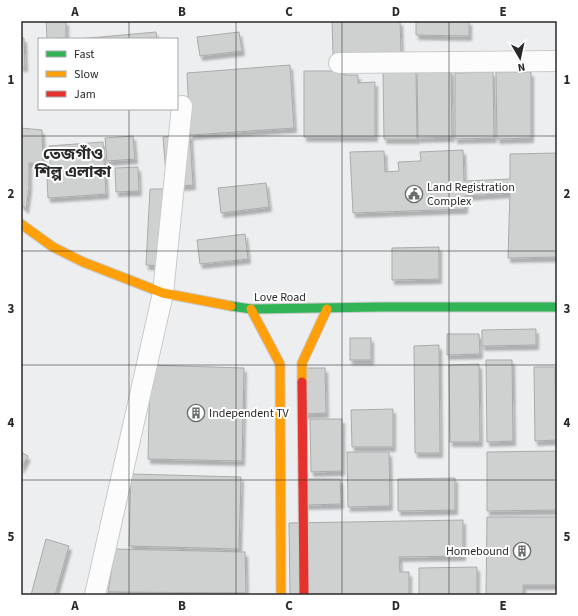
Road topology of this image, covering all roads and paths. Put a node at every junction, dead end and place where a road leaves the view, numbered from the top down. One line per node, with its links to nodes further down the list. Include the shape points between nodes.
1 (557, 61): 2 (street)
2 (339, 63)
3 (182, 106): 5 (street)
4 (21, 224): 5 (main road, Love Road, via 54,247 83,262)
5 (163, 294): 7 (main road, Love Road); 10 (street)
6 (557, 306): 8 (main road, Love Road)
7 (251, 309): 8 (main road, Love Road); 9 (main road)
8 (327, 309): 9 (main road)
9 (291, 363): 11 (main road); 12 (main road)
10 (95, 595)
11 (281, 595)
12 (304, 595)

